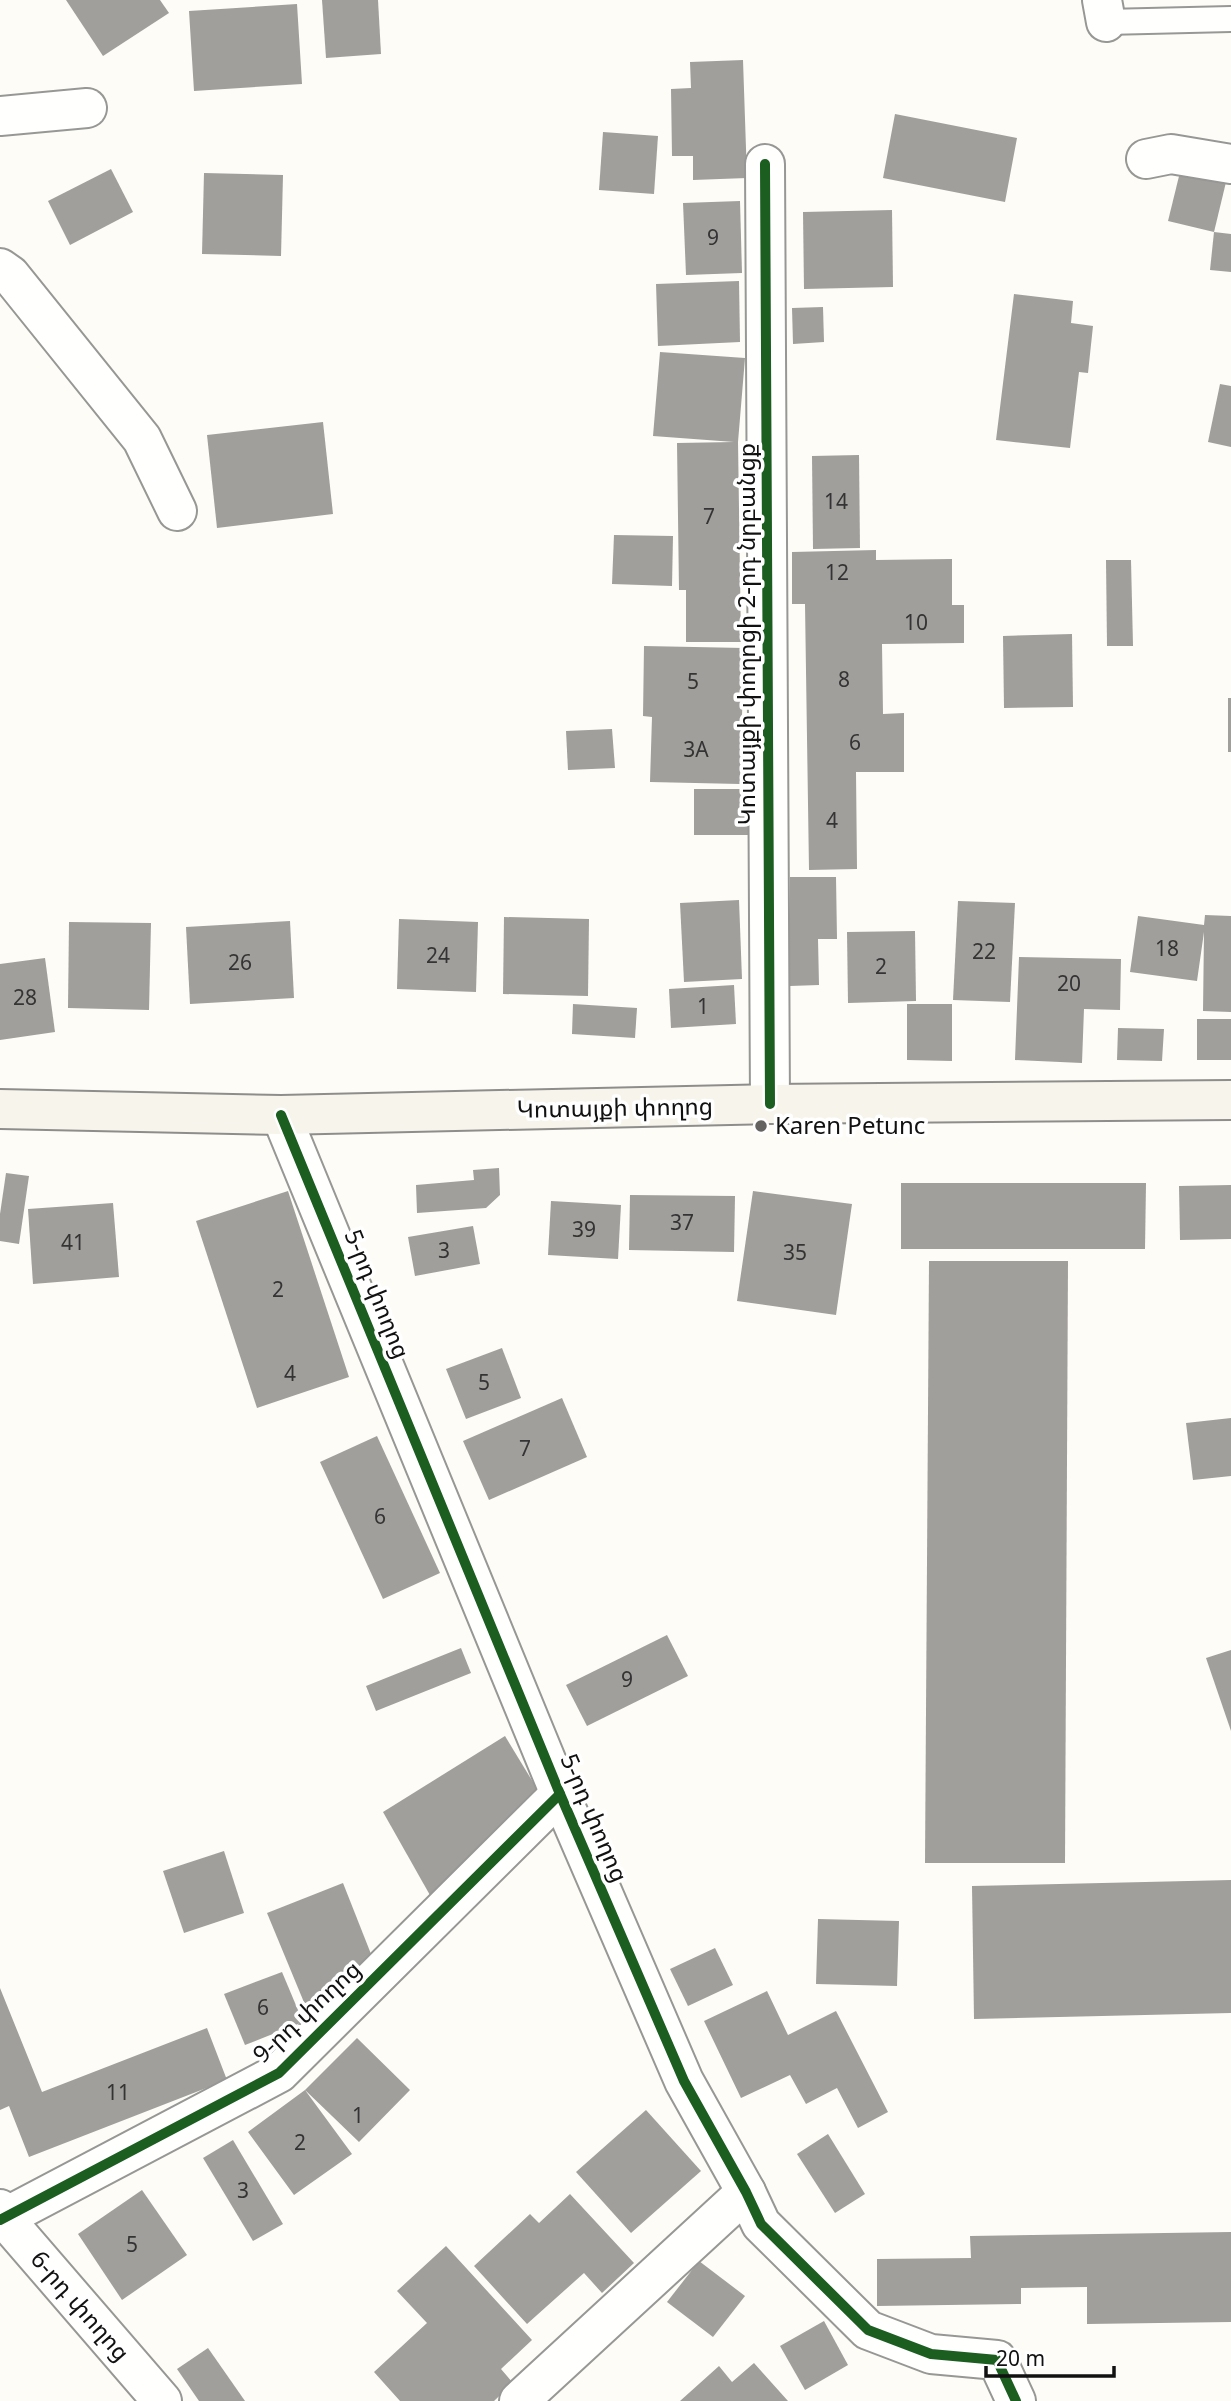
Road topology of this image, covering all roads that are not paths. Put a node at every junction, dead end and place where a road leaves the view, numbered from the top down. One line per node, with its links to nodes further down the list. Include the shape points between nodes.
1 (1104, 11): 2 (lane)
2 (1231, 19)
3 (87, 108): 4 (street)
4 (0, 116)
5 (1146, 159): 7 (street, via 1171,154)
6 (765, 164): 11 (street, Կոտայքի փողոցի 2-րդ նրբանցք)
7 (1231, 164)
8 (0, 268): 9 (street, via 142,439)
9 (177, 511)
10 (1231, 1100): 11 (main road, Կոտայքի փողոց)
11 (770, 1104): 13 (main road, Կոտայքի փողոց)
12 (0, 1109): 13 (main road, Կոտայքի փողոց)
13 (281, 1115): 14 (street, 5-րդ փողոց)
14 (560, 1794): 15 (street, 5-րդ փողոց, via 684,2081); 16 (street, 9-րդ փողոց, via 279,2073)
15 (746, 2192): 18 (street); 19 (street, 5-րդ փողոց, via 761,2224 868,2330 931,2354 997,2360)
16 (1, 2216): 17 (street, 6-րդ փողոց)
17 (162, 2401)
18 (519, 2401)
19 (1016, 2401)

